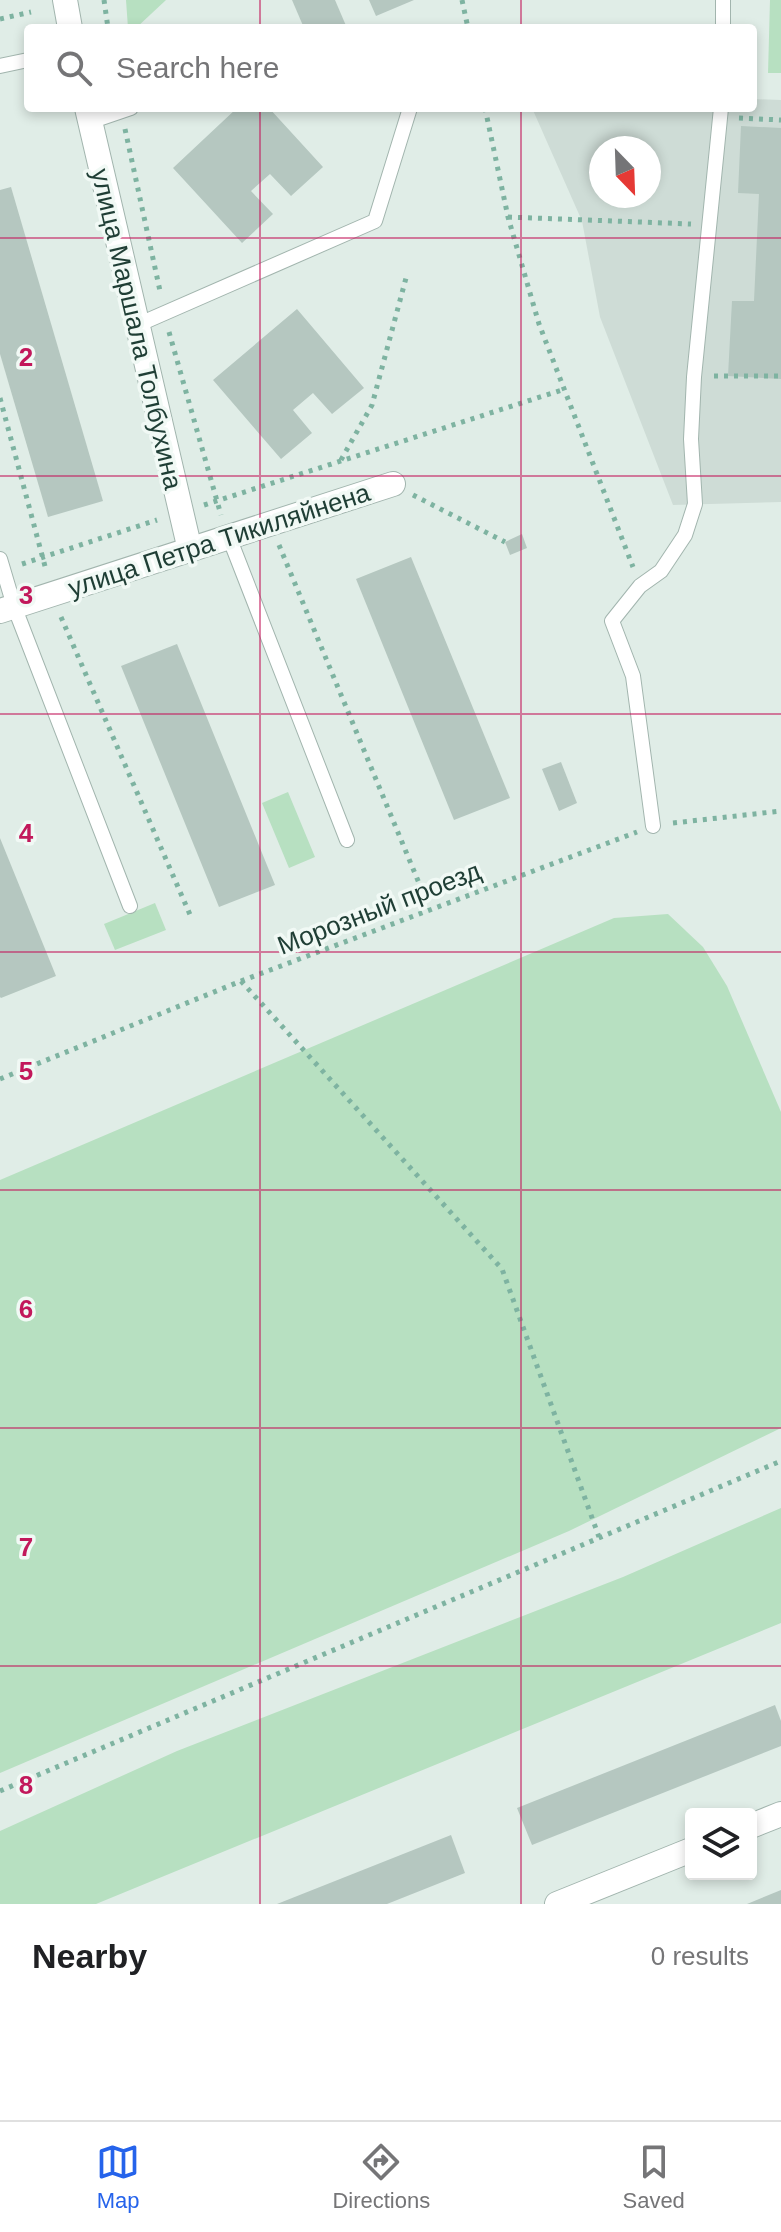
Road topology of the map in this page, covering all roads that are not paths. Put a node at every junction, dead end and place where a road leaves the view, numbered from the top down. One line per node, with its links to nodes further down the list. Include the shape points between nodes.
1 (65, 0): 3 (street)
2 (723, 0): 4 (lane)
3 (69, 24)
4 (723, 24)
5 (24, 61): 6 (lane)
6 (0, 66)
7 (409, 112): 10 (lane, via 375,221)
8 (722, 112): 16 (lane, via 694,377 695,504 685,535 661,571 640,586 612,621 633,676)
9 (88, 115): 10 (street, улица Маршала Толбухина)
10 (135, 326): 13 (street, улица Маршала Толбухина)
11 (393, 484): 12 (street, улица Петра Тикиляйнена)
12 (229, 537): 13 (street, улица Петра Тикиляйнена); 17 (lane)
13 (190, 550): 15 (street, улица Петра Тикиляйнена)
14 (2, 565): 15 (lane)
15 (7, 608): 18 (lane)
16 (653, 826)
17 (347, 840)
18 (130, 906)
19 (781, 1814): 20 (street)
20 (757, 1824)
21 (685, 1852): 22 (street)
22 (557, 1904)

